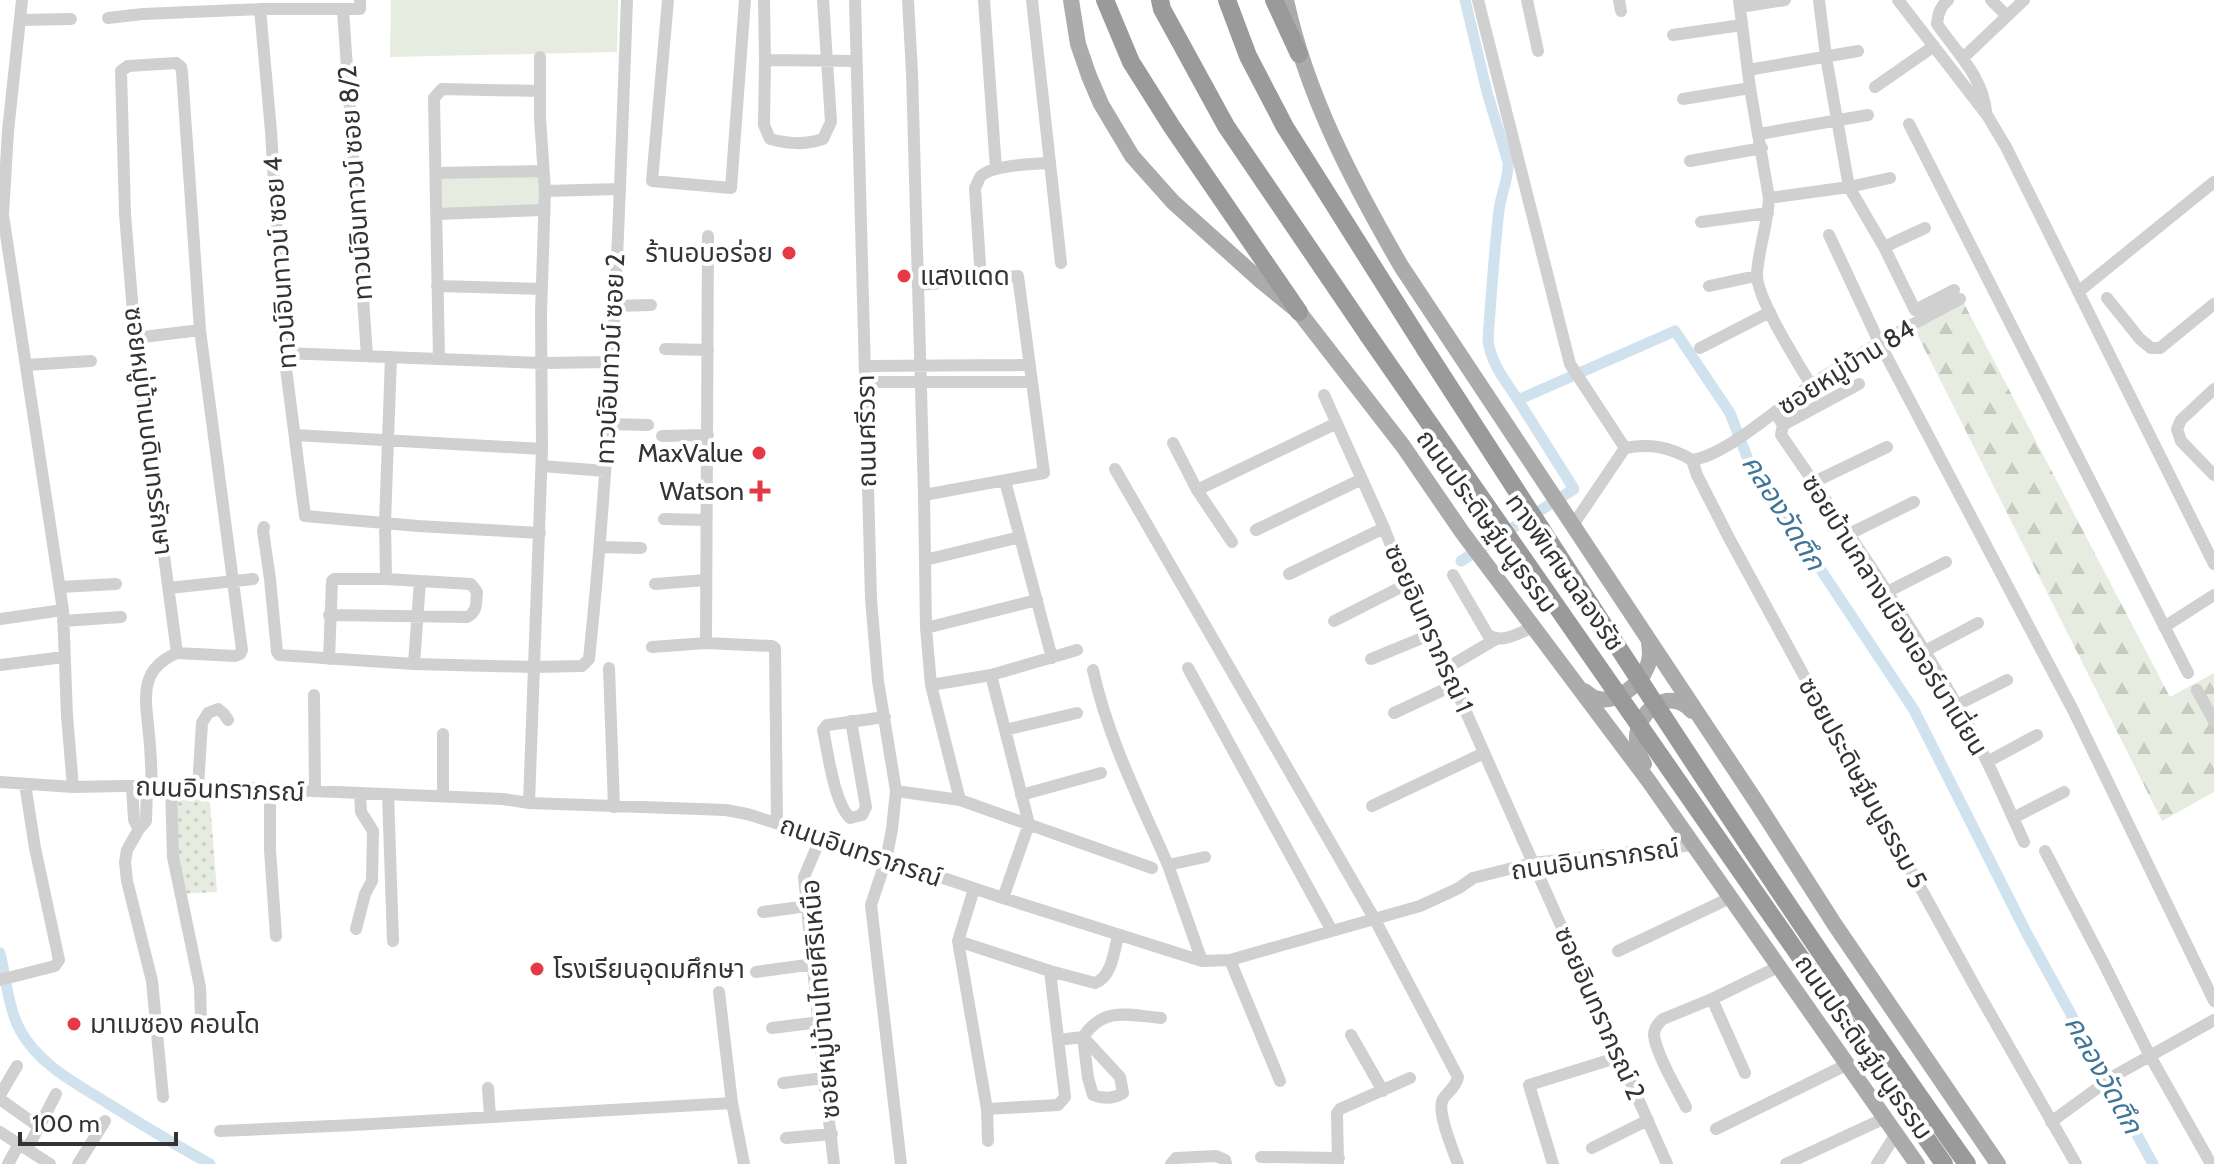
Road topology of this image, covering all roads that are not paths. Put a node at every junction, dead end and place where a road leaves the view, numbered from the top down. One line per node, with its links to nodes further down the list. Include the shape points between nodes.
1 (22, 0): 35 (street)
2 (142, 0): 31 (street)
3 (360, 0): 30 (street, via 360,9)
4 (627, 0): 68 (street, ทาวน์อินทาวน์ ซอย 2)
5 (668, 0): 6 (street, via 652,181 731,188)
6 (745, 0)
7 (764, 0): 45 (street)
8 (823, 0): 46 (street)
9 (855, 0): 47 (street, ถนนศรีวรา)
10 (908, 0): 82 (street)
11 (984, 0): 62 (street)
12 (1032, 0): 61 (street)
13 (1071, 0): 91 (main road, ถนนประดิษฐ์มนูธรรม, via 1089,76 1132,156 1173,202)
14 (1105, 0): 91 (highway, via 1131,62)
15 (1160, 0): 336 (highway, ทางพิเศษฉลองรัช, bridge, via 1226,126)
16 (1227, 0): 337 (highway, ทางพิเศษฉลองรัช, bridge, via 1248,56 1285,127 1425,349 1635,673)
17 (1274, 0): 41 (highway)
18 (1286, 0): 41 (main road, ถนนประดิษฐ์มนูธรรม)
19 (1478, 0): 129 (street, via 1570,364)
20 (1528, 0): 39 (street)
21 (1785, 0): 27 (street)
22 (1819, 0): 43 (street)
23 (1898, 0): 38 (street)
24 (1948, 0): 44 (street, via 1937,24)
25 (1991, 0): 32 (street)
26 (2024, 0): 32 (street)
27 (1740, 3): 36 (street)
28 (210, 5): 29 (street); 31 (street)
29 (260, 9): 30 (street); 99 (street, ทาวน์อินทาวน์ ซอย 4)
30 (343, 10): 100 (street, ทาวน์อินทาวน์ ซอย 8/2)
31 (143, 14): 33 (street)
32 (2007, 16): 44 (street)
33 (108, 18)
34 (71, 19): 35 (street)
35 (21, 20): 57 (street)
36 (1742, 25): 37 (street); 48 (street)
37 (1673, 35)
38 (1934, 46): 49 (street); 54 (street)
39 (1538, 51)
40 (1858, 51): 43 (street)
41 (1299, 54): 145 (main road, ถนนประดิษฐ์มนูธรรม, via 1365,204)
42 (540, 57): 51 (street)
43 (1826, 57): 48 (street); 55 (street)
44 (1963, 58): 54 (street, via 1979,83)
45 (765, 60): 46 (street); 46 (street, via 764,125 770,139 807,144 823,139 831,122)
46 (826, 60): 47 (street)
47 (856, 61): 108 (street, ถนนศรีวรา)
48 (1748, 70): 50 (street)
49 (1875, 87)
50 (1750, 88): 52 (street); 58 (street)
51 (540, 91): 63 (street); 64 (street, via 442,89 434,98)
52 (1683, 99)
53 (1868, 115): 55 (street)
54 (1987, 115): 86 (street)
55 (1837, 121): 58 (street); 67 (street)
56 (1909, 124): 181 (street)
57 (4, 131): 106 (street, via 3,215)
58 (1759, 134): 59 (street)
59 (1762, 148): 60 (street); 70 (street)
60 (1690, 161)
61 (1049, 163): 62 (street); 79 (street)
62 (996, 169): 81 (street, via 980,177 975,188)
63 (543, 171): 64 (street); 69 (street)
64 (436, 173): 73 (street)
65 (1890, 178): 67 (street)
66 (2214, 182): 86 (street)
67 (1849, 187): 70 (street); 78 (street)
68 (619, 189): 69 (street); 90 (street, ทาวน์อินทาวน์ ซอย 2)
69 (545, 191): 71 (street)
70 (1769, 198): 72 (street)
71 (544, 210): 73 (street); 85 (street)
72 (1768, 213): 74 (street); 80 (street)
73 (437, 214): 83 (street)
74 (1701, 222)
75 (1925, 228): 78 (street)
76 (1829, 235): 95 (street)
77 (708, 236): 98 (street)
78 (1884, 247): 95 (street, ซอยหมู่บ้าน 84, via 1915,310 1957,294)
79 (1061, 263)
80 (1756, 276): 84 (street); 92 (street)
81 (981, 280): 82 (street); 107 (street, via 1018,276)
82 (918, 285): 109 (street)
83 (437, 286): 85 (street); 102 (street)
84 (1709, 286)
85 (542, 289): 105 (street)
86 (2078, 292): 157 (street)
87 (2107, 298): 88 (street, via 2151,348 2160,348)
88 (2214, 304)
89 (651, 305): 90 (street)
90 (613, 306): 104 (street, ทาวน์อินทาวน์ ซอย 2)
91 (1299, 312): 180 (main road, ถนนประดิษฐ์มนูธรรม)
92 (1770, 312): 96 (street); 114 (street)
93 (200, 330): 94 (street); 94 (street, ซอยหมู่บ้านบดินทรรักษา, via 181,67 128,66 121,71); 163 (street)
94 (135, 338): 169 (street, ซอยหมู่บ้านบดินทรรักษา)
95 (1879, 342): 114 (street, ซอยหมู่บ้าน 84); 279 (street, via 2074,712)
96 (1700, 348)
97 (665, 349): 98 (street)
98 (708, 350): 124 (street)
99 (284, 353): 100 (street); 123 (street, ทาวน์อินทาวน์ ซอย 4)
100 (367, 356): 101 (street)
101 (391, 357): 102 (street); 126 (street)
102 (439, 359): 105 (street)
103 (91, 361): 106 (street)
104 (610, 362): 105 (street); 120 (street, ทาวน์อินทาวน์ ซอย 2)
105 (543, 363): 130 (street)
106 (26, 365): 168 (street)
107 (1030, 365): 109 (street); 112 (street)
108 (865, 366): 109 (street); 110 (street, ถนนศรีวรา)
109 (921, 366): 111 (street)
110 (864, 382): 111 (street); 213 (street, ถนนศรีวรา, via 871,599)
111 (921, 382): 112 (street); 140 (street)
112 (1032, 382): 137 (street, via 1044,473)
113 (1859, 384): 122 (street)
114 (1811, 385): 117 (street, ซอยหมู่บ้าน 84)
115 (2214, 389): 135 (street, via 2177,429 2181,441)
116 (1324, 395): 119 (street, ซอยอินทราภรณ์ 1)
117 (1775, 412): 118 (street, ซอยหมู่บ้าน 84); 122 (street, ซอยบ้านกลางเมืองเออร์บาเนี่ยน)
118 (1762, 422): 122 (street, ซอยบ้านกลางเมืองเออร์บาเนี่ยน, via 1771,433); 131 (street, ซอยหมู่บ้าน 84, via 1705,458)
119 (1337, 423): 136 (street, ซอยอินทราภรณ์ 1); 139 (street)
120 (607, 424): 121 (street); 134 (street, ทาวน์อินทาวน์ ซอย 2)
121 (648, 425)
122 (1782, 430): 138 (street, ซอยบ้านกลางเมืองเออร์บาเนี่ยน)
123 (295, 435): 126 (street); 144 (street, ทาวน์อินทาวน์ ซอย 4, via 305,516)
124 (708, 435): 125 (street); 143 (street)
125 (662, 436)
126 (388, 439): 130 (street); 144 (street)
127 (1173, 443): 139 (street)
128 (1887, 447): 138 (street)
129 (1625, 448): 131 (street, via 1662,446); 145 (street)
130 (542, 449): 132 (street)
131 (1692, 460): 309 (street, ซอยประดิษฐ์มนูธรรม 5, via 1757,590)
132 (542, 466): 134 (street); 149 (street)
133 (1115, 469): 262 (street)
134 (605, 471): 153 (street, ทาวน์อินทาวน์ ซอย 2)
135 (2214, 475)
136 (1362, 479): 147 (street, ซอยอินทราภรณ์ 1); 148 (street)
137 (1005, 481): 140 (street); 151 (street)
138 (1814, 482): 150 (street, ซอยบ้านกลางเมืองเออร์บาเนี่ยน)
139 (1197, 490): 152 (street)
140 (924, 495): 155 (street)
141 (1914, 502): 150 (street)
142 (664, 519): 143 (street)
143 (706, 520): 162 (street)
144 (385, 523): 149 (street); 161 (street)
145 (1573, 525): 185 (main road, ถนนประดิษฐ์มนูธรรม)
146 (264, 527): 193 (street, via 277,652 284,657)
147 (1384, 528): 158 (street); 167 (street, ซอยอินทราภรณ์ 1)
148 (1256, 530)
149 (540, 533): 197 (street)
150 (1849, 534): 170 (street, ซอยบ้านกลางเมืองเออร์บาเนี่ยน)
151 (1020, 537): 155 (street); 172 (street)
152 (1232, 542)
153 (601, 547): 154 (street); 197 (street, ทาวน์อินทาวน์ ซอย 2, via 589,659 582,666)
154 (641, 548)
155 (925, 560): 182 (street)
156 (1946, 562): 170 (street)
157 (2214, 564)
158 (1289, 574)
159 (1453, 575): 184 (street, via 1488,635)
160 (253, 579): 163 (street)
161 (386, 579): 164 (street); 173 (street, via 334,579)
162 (706, 580): 166 (street); 186 (street)
163 (231, 581): 169 (street); 190 (street, via 240,654)
164 (420, 581): 175 (street); 175 (street, via 471,584 477,592 476,610 467,617)
165 (116, 584): 168 (street)
166 (655, 584)
167 (1405, 585): 178 (street); 183 (street, ซอยอินทราภรณ์ 1)
168 (60, 587): 174 (street)
169 (169, 588): 190 (street, ซอยหมู่บ้านบดินทรรักษา)
170 (1887, 592): 189 (street, ซอยบ้านกลางเมืองเออร์บาเนี่ยน)
171 (2214, 595): 181 (street)
172 (1037, 600): 182 (street); 192 (street)
173 (329, 615): 175 (street); 193 (street)
174 (63, 616): 176 (street); 177 (street); 191 (street)
175 (418, 616): 195 (street)
176 (121, 617)
177 (0, 619)
178 (1334, 621)
179 (1978, 623): 189 (street)
180 (1533, 627): 184 (street); 207 (main road, ถนนประดิษฐ์มนูธรรม)
181 (2164, 627): 202 (street)
182 (926, 628): 205 (street)
183 (1427, 636): 194 (street); 200 (street, ซอยอินทราภรณ์ 1)
184 (1496, 639): 200 (street)
185 (1649, 640): 207 (main road, via 1646,670 1632,687 1614,699 1596,699); 217 (main road, ถนนประดิษฐ์มนูธรรม)
186 (706, 643): 187 (street); 244 (street, via 776,650)
187 (652, 647)
188 (1077, 650): 192 (street)
189 (1923, 652): 210 (street, ซอยบ้านกลางเมืองเออร์บาเนี่ยน)
190 (177, 653): 228 (street, via 163,659 144,693)
191 (64, 657): 196 (street); 229 (street)
192 (1052, 658): 203 (street)
193 (329, 659): 195 (street)
194 (1371, 659)
195 (414, 664): 197 (street)
196 (0, 665)
197 (533, 667): 240 (street)
198 (609, 668): 242 (street)
199 (1188, 668): 264 (street)
200 (1445, 669): 206 (street, ซอยอินทราภรณ์ 1)
201 (1093, 670): 254 (street, via 1114,742)
202 (2188, 673)
203 (991, 675): 205 (street); 218 (street)
204 (2007, 680): 210 (street)
205 (931, 685): 239 (street)
206 (1454, 685): 212 (street); 221 (street, ซอยอินทราภรณ์ 1)
207 (1581, 689): 249 (main road, ถนนประดิษฐ์มนูธรรม)
208 (2197, 690): 216 (street)
209 (314, 695): 232 (street)
210 (1957, 705): 222 (street, ซอยบ้านกลางเมืองเออร์บาเนี่ยน)
211 (1077, 713): 218 (street)
212 (1394, 713)
213 (885, 717): 215 (street); 233 (street, ถนนศรีวรา)
214 (228, 720): 230 (street, via 218,709 202,723)
215 (851, 721): 215 (street, via 823,730 839,798 850,818 862,815 866,807)
216 (2214, 721)
217 (1704, 724): 255 (main road, via 1680,701 1666,700 1641,720 1637,740 1643,763); 338 (main road, ถนนประดิษฐ์มนูธรรม)
218 (1005, 730): 237 (street)
219 (443, 734): 238 (street)
220 (2037, 735): 222 (street)
221 (1484, 753): 241 (street); 253 (street, ซอยอินทราภรณ์ 1)
222 (1987, 762): 243 (street, ซอยบ้านกลางเมืองเออร์บาเนี่ยน)
223 (1101, 773): 237 (street)
224 (0, 782): 225 (street, ถนนอินทราภรณ์)
225 (25, 784): 229 (street, ถนนอินทราภรณ์); 276 (street, via 59,960 55,966)
226 (171, 785): 228 (street, ถนนอินทราภรณ์); 230 (street, ถนนอินทราภรณ์); 281 (street, via 173,857 200,987)
227 (132, 786): 228 (street, ถนนอินทราภรณ์); 229 (street, ถนนอินทราภรณ์); 246 (street)
228 (150, 786): 246 (street, via 146,821)
229 (73, 787)
230 (198, 787): 231 (street, ถนนอินทราภรณ์)
231 (270, 789): 232 (street, ถนนอินทราภรณ์); 265 (street)
232 (315, 791): 235 (street, ถนนอินทราภรณ์)
233 (896, 791): 239 (street); 252 (street, ถนนศรีวรา)
234 (2064, 792): 243 (street)
235 (360, 793): 236 (street, ถนนอินทราภรณ์); 263 (street, via 361,812 373,831 373,869)
236 (388, 794): 238 (street, ถนนอินทราภรณ์); 267 (street)
237 (1021, 795): 245 (street)
238 (443, 796): 240 (street, ถนนอินทราภรณ์)
239 (960, 800): 245 (street)
240 (529, 803): 242 (street, ถนนอินทราภรณ์)
241 (1372, 806)
242 (614, 807): 244 (street, ถนนอินทราภรณ์, via 726,810)
243 (2013, 818): 248 (street, ซอยบ้านกลางเมืองเออร์บาเนี่ยน)
244 (777, 823): 247 (street, ถนนอินทราภรณ์)
245 (1029, 824): 256 (street); 258 (street)
246 (139, 829): 301 (street, via 125,862 152,981)
247 (821, 837): 252 (street, ถนนอินทราภรณ์); 260 (street, ซอยหมู่บ้านไทยศิริเหนือ, via 804,877)
248 (2024, 842)
249 (1694, 845): 253 (street, ถนนอินทราภรณ์); 255 (main road, ถนนประดิษฐ์มนูธรรม)
250 (2045, 851): 288 (street)
251 (1205, 857): 254 (street)
252 (886, 860): 257 (street, ถนนอินทราภรณ์); 327 (street, ถนนศรีวรา, via 871,905)
253 (1533, 863): 262 (street, ถนนอินทราภรณ์, via 1473,878 1420,906); 289 (street, ซอยอินทราภรณ์ 2)
254 (1168, 865): 271 (street)
255 (1710, 867): 259 (main road, ถนนประดิษฐ์มนูธรรม)
256 (1152, 868)
257 (974, 889): 258 (street, ถนนอินทราภรณ์); 268 (street)
258 (1003, 898): 266 (street, ถนนอินทราภรณ์)
259 (1730, 898): 269 (street); 273 (main road, ถนนประดิษฐ์มนูธรรม)
260 (808, 906): 261 (street); 272 (street, ซอยหมู่บ้านไทยศิริเหนือ)
261 (763, 912)
262 (1374, 918): 264 (street, ถนนอินทราภรณ์); 330 (street, via 1458,1077 1441,1104)
263 (356, 929)
264 (1332, 931): 270 (street, ถนนอินทราภรณ์)
265 (276, 936)
266 (1118, 936): 271 (street, ถนนอินทราภรณ์); 274 (street, via 1102,981)
267 (393, 941)
268 (958, 941): 274 (street); 304 (street)
269 (1618, 951)
270 (1230, 960): 271 (street, ถนนอินทราภรณ์); 295 (street)
271 (1202, 961)
272 (814, 964): 275 (street); 283 (street, ซอยหมู่บ้านไทยศิริเหนือ)
273 (1778, 967): 278 (street); 290 (main road, ถนนประดิษฐ์มนูธรรม)
274 (1050, 971): 287 (street)
275 (756, 972)
276 (0, 980)
277 (719, 992): 302 (street)
278 (1712, 999): 292 (street); 303 (street, via 1663,1019 1654,1033)
279 (2214, 1001)
280 (1161, 1018): 286 (street, via 1114,1014 1092,1023)
281 (201, 1019)
282 (2214, 1020): 288 (street)
283 (820, 1022): 284 (street); 293 (street, ซอยหมู่บ้านไทยศิริเหนือ)
284 (772, 1028)
285 (1351, 1035): 298 (street)
286 (1083, 1037): 286 (street, via 1120,1077 1123,1093 1117,1097 1093,1095); 287 (street)
287 (1058, 1040): 304 (street, via 1062,1102)
288 (2150, 1056): 309 (street); 340 (street)
289 (1619, 1057): 307 (street, ซอยอินทราภรณ์ 2); 331 (street, via 1529,1085)
290 (1848, 1064): 306 (main road, ถนนประดิษฐ์มนูธรรม); 311 (street)
291 (17, 1066): 300 (street)
292 (1745, 1073)
293 (824, 1078): 296 (street); 314 (street, ซอยหมู่บ้านไทยศิริเหนือ)
294 (1410, 1078): 298 (street)
295 (1280, 1081)
296 (783, 1083)
297 (488, 1088): 305 (street)
298 (1383, 1091): 321 (street, via 1337,1113)
299 (56, 1094): 310 (street)
300 (0, 1097): 310 (street)
301 (163, 1097)
302 (732, 1103): 305 (street); 325 (street)
303 (1686, 1107)
304 (987, 1109): 317 (street)
305 (490, 1116): 312 (street)
306 (1885, 1118): 315 (main road, ถนนประดิษฐ์มนูธรรม); 333 (street)
307 (1648, 1120): 319 (street); 332 (street, ซอยอินทราภรณ์ 2)
308 (105, 1121): 324 (street)
309 (2051, 1122): 339 (street, ซอยประดิษฐ์มนูธรรม 5)
310 (39, 1127): 318 (street)
311 (1716, 1129)
312 (220, 1131)
313 (0, 1132): 318 (street)
314 (832, 1134): 316 (street); 326 (street, ซอยหมู่บ้านไทยศิริเหนือ)
315 (1896, 1134): 334 (street); 335 (main road, ถนนประดิษฐ์มนูธรรม)
316 (786, 1138)
317 (988, 1141)
318 (23, 1146): 322 (street); 323 (street)
319 (1592, 1148)
320 (1261, 1157): 321 (street)
321 (1338, 1161)
322 (8, 1164)
323 (50, 1164)
324 (78, 1164)
325 (744, 1164)
326 (834, 1164)
327 (901, 1164)
328 (1171, 1164): 329 (street, via 1176,1158 1216,1156)
329 (1226, 1164)
330 (1458, 1164)
331 (1553, 1164)
332 (1667, 1164)
333 (1786, 1164)
334 (1877, 1164)
335 (1917, 1164)
336 (1944, 1164)
337 (1967, 1164)
338 (1998, 1164)
339 (2076, 1164)
340 (2211, 1164)

